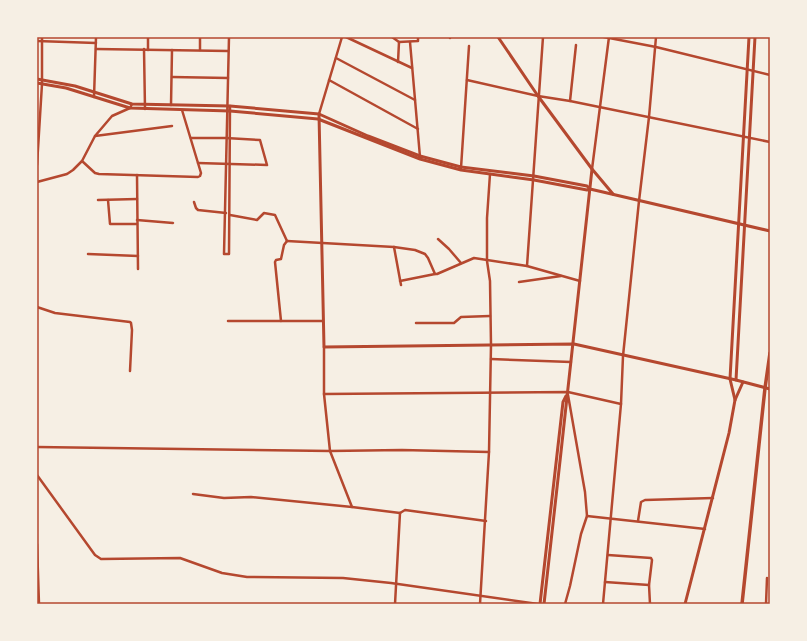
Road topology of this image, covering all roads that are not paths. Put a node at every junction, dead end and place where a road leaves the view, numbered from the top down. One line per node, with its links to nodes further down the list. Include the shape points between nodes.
1 (42, 37): 19 (street)
2 (69, 37): 20 (street)
3 (96, 37): 23 (street)
4 (148, 37): 28 (street)
5 (200, 37): 30 (street)
6 (229, 37): 31 (street)
7 (342, 37): 32 (street)
8 (346, 37): 33 (street)
9 (392, 37): 21 (street)
10 (418, 37): 22 (street, via 418,41)
11 (498, 37): 46 (street)
12 (543, 37): 46 (street)
13 (604, 37): 17 (street)
14 (656, 37): 26 (street)
15 (749, 37): 35 (street)
16 (755, 37): 36 (street)
17 (609, 38): 26 (street); 52 (street)
18 (37, 41): 19 (street)
19 (42, 42): 20 (street); 44 (street)
20 (69, 42): 23 (street)
21 (399, 42): 22 (street); 33 (street)
22 (410, 42): 34 (street)
23 (96, 43): 27 (street)
24 (576, 45): 48 (street)
25 (469, 46): 42 (street)
26 (656, 47): 35 (street); 59 (street)
27 (96, 49): 28 (street); 45 (street)
28 (146, 49): 29 (street); 49 (street)
29 (172, 50): 30 (street); 38 (street)
30 (200, 50): 31 (street)
31 (228, 51): 39 (street)
32 (336, 58): 41 (street); 47 (street)
33 (398, 62): 34 (street)
34 (412, 68): 47 (street)
35 (747, 69): 36 (street); 64 (street)
36 (754, 71): 37 (street); 67 (street)
37 (770, 75)
38 (172, 77): 39 (street); 50 (street)
39 (228, 78): 54 (street)
40 (37, 79): 44 (street)
41 (329, 80): 58 (street); 62 (street)
42 (467, 80): 46 (street); 76 (street)
43 (37, 82): 44 (street)
44 (42, 82): 45 (street, via 75,86); 53 (street)
45 (95, 95): 51 (street)
46 (538, 96): 48 (street); 77 (street); 80 (street)
47 (415, 100): 62 (street)
48 (570, 101): 52 (street)
49 (145, 105): 50 (street); 51 (street); 55 (street)
50 (171, 105): 54 (street); 56 (street)
51 (131, 106): 55 (street); 63 (street, via 113,114)
52 (600, 107): 59 (street); 77 (street)
53 (39, 108): 75 (street)
54 (228, 108): 57 (street); 58 (street); 60 (street); 66 (street); 68 (street)
55 (145, 109): 56 (street)
56 (171, 109): 57 (street)
57 (182, 110): 65 (street)
58 (319, 114): 60 (street); 70 (street)
59 (649, 117): 64 (street); 87 (street)
60 (318, 119): 70 (street); 99 (street)
61 (172, 126): 63 (street)
62 (418, 129): 70 (street)
63 (95, 136): 71 (street)
64 (743, 137): 67 (street); 94 (street)
65 (191, 138): 66 (street); 72 (street)
66 (226, 138): 68 (street); 73 (street)
67 (750, 138): 69 (street); 95 (street)
68 (230, 139): 74 (street); 74 (street, via 260,140 267,165)
69 (770, 142)
70 (420, 158): 76 (street)
71 (82, 161): 79 (street, via 99,174); 81 (street, via 66,174)
72 (198, 163): 73 (street); 79 (street, via 201,173 198,177)
73 (225, 164): 74 (street); 89 (street)
74 (230, 164): 90 (street)
75 (37, 165)
76 (461, 168): 78 (street)
77 (592, 169): 82 (street); 83 (street)
78 (490, 173): 80 (street); 103 (street)
79 (137, 175): 84 (street)
80 (534, 178): 82 (street); 105 (street)
81 (37, 182)
82 (590, 189): 83 (street); 110 (street)
83 (613, 194): 87 (street)
84 (137, 199): 86 (street); 91 (street)
85 (98, 200): 86 (street)
86 (108, 200): 93 (street, via 110,224)
87 (638, 201): 94 (street); 123 (street)
88 (194, 202): 89 (street, via 198,210)
89 (226, 213): 90 (street, via 224,254 229,254)
90 (230, 215): 98 (street, via 258,220 264,213 275,215)
91 (137, 220): 92 (street); 93 (street)
92 (173, 223)
93 (137, 224): 102 (street)
94 (739, 225): 95 (street); 127 (street)
95 (745, 226): 96 (street); 128 (street)
96 (770, 231)
97 (438, 239): 104 (street)
98 (287, 240): 99 (street); 116 (street, via 281,259 275,262)
99 (321, 242): 100 (street); 117 (street)
100 (394, 247): 107 (street, via 425,254); 109 (street)
101 (88, 254): 102 (street)
102 (138, 256): 106 (street)
103 (487, 261): 104 (street, via 474,258); 105 (street); 114 (street)
104 (461, 263): 107 (street)
105 (528, 266): 108 (street)
106 (138, 269)
107 (435, 274): 109 (street)
108 (562, 276): 110 (street); 111 (street)
109 (400, 281): 112 (street)
110 (581, 281): 119 (street)
111 (519, 282)
112 (401, 285)
113 (37, 307): 126 (street, via 55,314 130,322)
114 (490, 316): 118 (street, via 461,317 454,323); 120 (street)
115 (228, 321): 116 (street)
116 (281, 321): 117 (street)
117 (323, 321): 121 (street)
118 (416, 323)
119 (574, 344): 120 (street); 123 (street); 125 (street)
120 (491, 345): 121 (street); 124 (street)
121 (324, 347): 134 (street)
122 (770, 353): 130 (main road)
123 (623, 356): 127 (street); 136 (street)
124 (491, 359): 125 (street); 133 (street)
125 (571, 362): 132 (street)
126 (130, 371)
127 (730, 379): 128 (street); 135 (street)
128 (736, 380): 129 (street)
129 (743, 382): 130 (street); 135 (street)
130 (765, 388): 131 (street); 166 (main road)
131 (770, 389)
132 (568, 392): 133 (street); 136 (street); 145 (street); 160 (street, via 563,402); 161 (street)
133 (490, 393): 134 (street); 139 (street)
134 (324, 394): 138 (street)
135 (735, 400): 142 (street)
136 (621, 404): 146 (street)
137 (37, 447): 138 (street)
138 (330, 450): 139 (street); 143 (street)
139 (489, 452): 147 (street)
140 (37, 475): 154 (street, via 101,559 180,558 222,573 247,577 343,578)
141 (193, 494): 143 (street)
142 (713, 498): 148 (street, via 644,500 641,502); 149 (street)
143 (352, 506): 144 (street)
144 (400, 513): 147 (street, via 405,510); 154 (street)
145 (587, 516): 146 (street); 162 (street)
146 (611, 519): 148 (street); 151 (street)
147 (486, 521): 156 (street)
148 (638, 521): 149 (street)
149 (705, 529): 165 (street)
150 (37, 544): 157 (street)
151 (608, 555): 153 (street); 155 (street, via 648,557 652,560)
152 (767, 578): 167 (street)
153 (605, 582): 155 (street); 163 (street)
154 (396, 584): 156 (street); 158 (street)
155 (649, 585): 164 (street)
156 (481, 595): 159 (street); 160 (street)
157 (39, 604)
158 (395, 604)
159 (480, 604)
160 (539, 604)
161 (544, 604)
162 (565, 604)
163 (603, 604)
164 (650, 604)
165 (685, 604)
166 (742, 604)
167 (766, 604)

